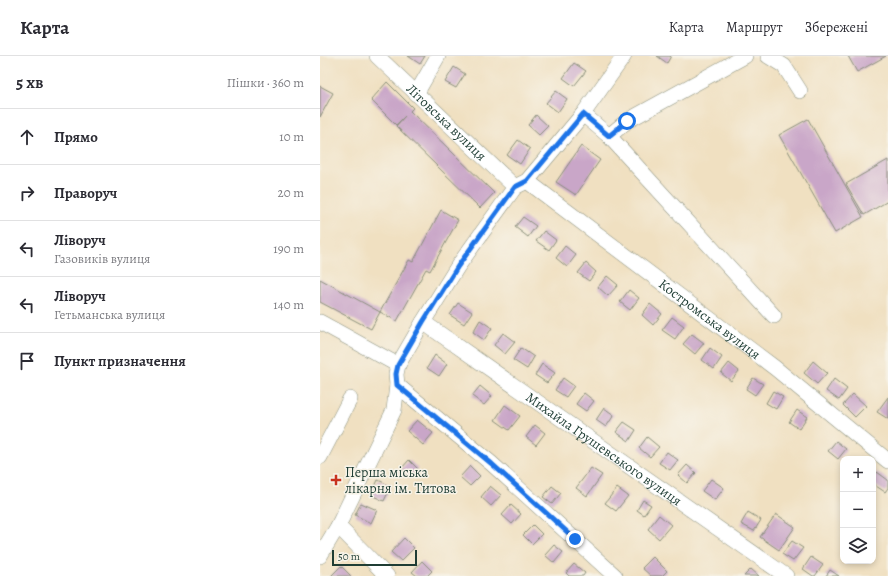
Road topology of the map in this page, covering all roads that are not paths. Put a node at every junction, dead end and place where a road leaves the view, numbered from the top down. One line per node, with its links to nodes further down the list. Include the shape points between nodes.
1 (377, 56): 7 (street, Літовська вулиця)
2 (438, 56): 7 (street)
3 (624, 56): 8 (street)
4 (745, 56): 9 (street, via 627,121)
5 (768, 56): 6 (street, via 784,66)
6 (800, 91)
7 (416, 94): 10 (street, Літовська вулиця)
8 (583, 114): 9 (street); 10 (street)
9 (609, 136): 11 (street)
10 (521, 184): 13 (street, via 458,266); 18 (street, Костромська вулиця, via 775,368)
11 (774, 316)
12 (320, 322): 14 (street)
13 (423, 322): 14 (street); 23 (street, Михайла Грушевського вулиця)
14 (398, 365): 15 (street)
15 (397, 385): 19 (street, via 394,410); 22 (street, via 492,464)
16 (350, 399): 17 (street)
17 (320, 457)
18 (888, 461)
19 (338, 526): 20 (street); 21 (street)
20 (320, 556)
21 (387, 576)
22 (614, 576)
23 (786, 576)

